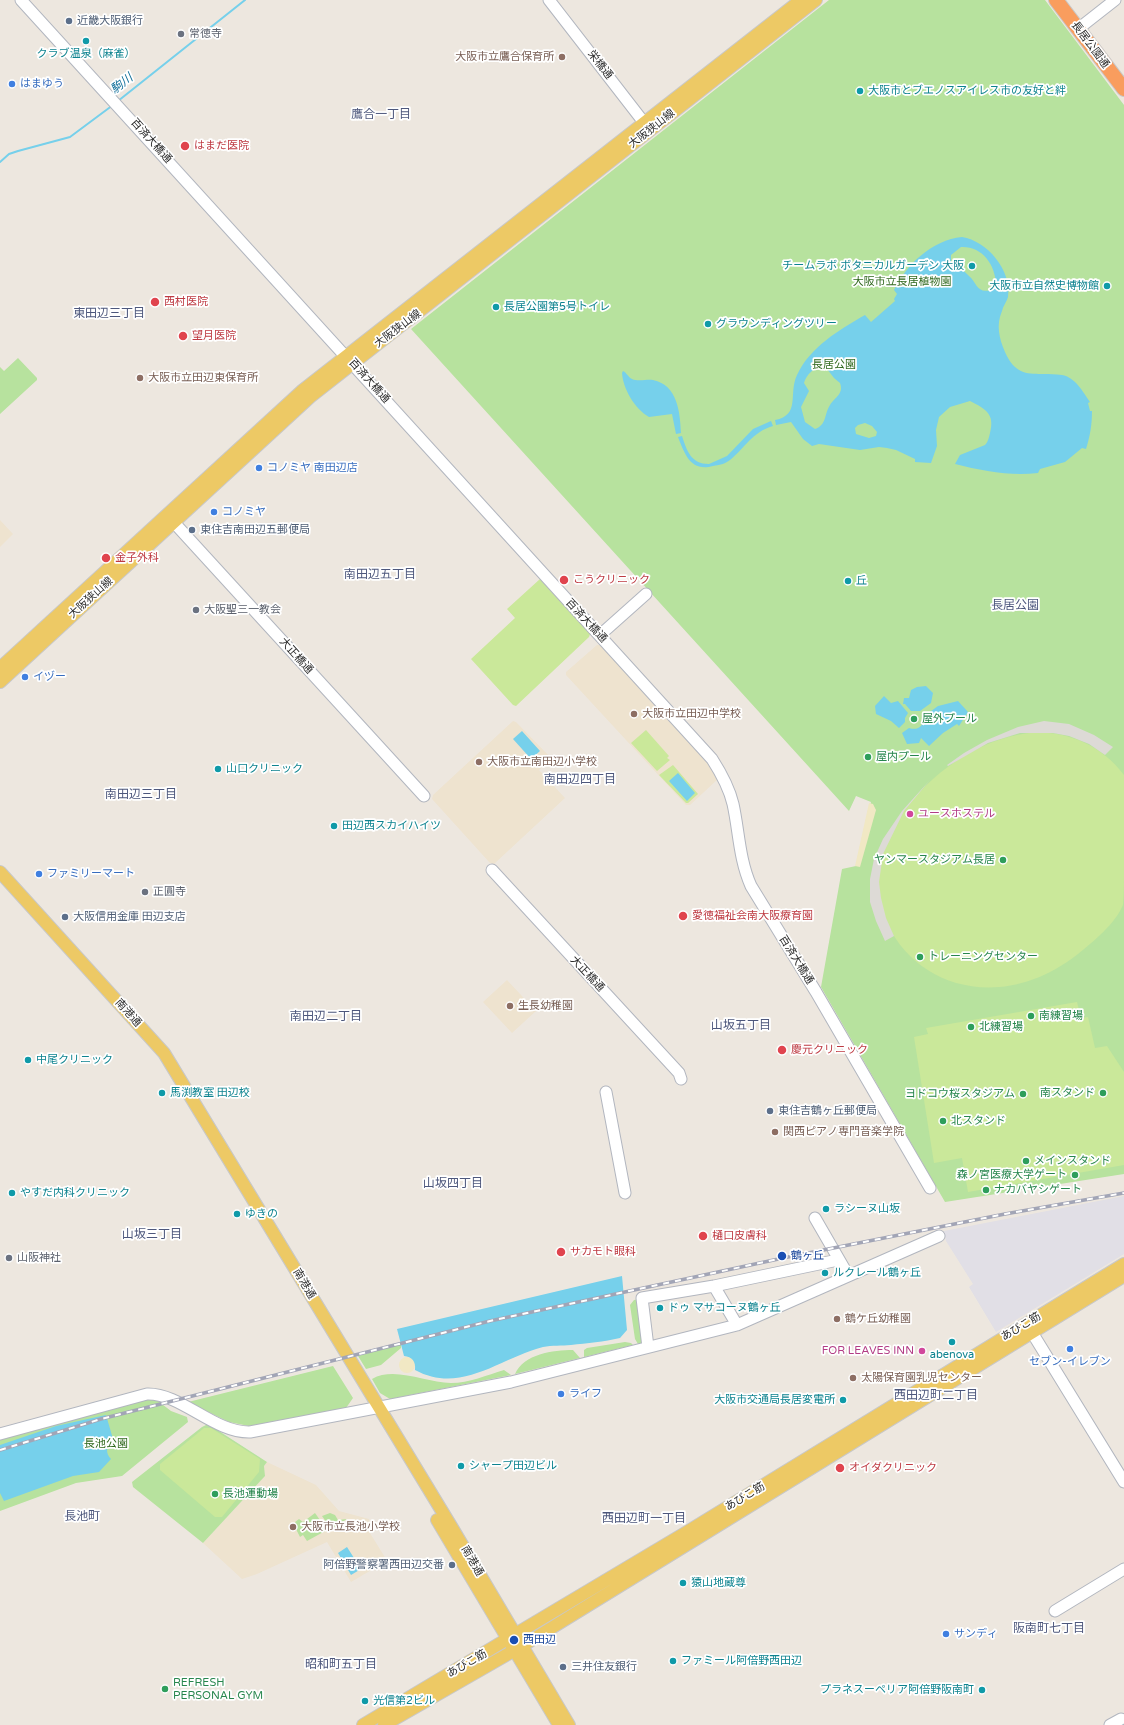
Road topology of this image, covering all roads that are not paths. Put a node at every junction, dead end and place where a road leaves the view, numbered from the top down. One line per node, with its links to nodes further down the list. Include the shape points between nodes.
1 (21, 0): 12 (street, 百済大橋通)
2 (549, 0): 11 (street, 栄橋通)
3 (801, 0): 11 (main road, 大阪狭山線)
4 (816, 0): 11 (main road, 大阪狭山線)
5 (1056, 0): 8 (highway, 長居公園通)
6 (1068, 0): 8 (highway, 長居公園通)
7 (1115, 0): 8 (street)
8 (1082, 26): 9 (highway, 長居公園通); 10 (highway, 長居公園通)
9 (1124, 74)
10 (1124, 89)
11 (647, 127): 12 (main road, 大阪狭山線)
12 (350, 360): 13 (main road, 大阪狭山線, via 303,390); 15 (street, 百済大橋通)
13 (171, 519): 16 (main road, 大阪狭山線); 17 (main road, 大阪狭山線); 18 (street, 大正橋通)
14 (646, 594): 15 (street)
15 (600, 635): 24 (street, 百済大橋通, via 712,759 724,778 733,803 740,851 751,886)
16 (0, 668)
17 (0, 682)
18 (424, 796)
19 (492, 870): 22 (street, 大正橋通, via 679,1073)
20 (0, 872): 36 (main road, 南港通, via 164,1053)
21 (0, 883): 36 (main road, 南港通, via 158,1058)
22 (681, 1079)
23 (606, 1092): 25 (street)
24 (930, 1188)
25 (625, 1193)
26 (815, 1218): 28 (street)
27 (939, 1236): 30 (street)
28 (838, 1260): 30 (street); 32 (street)
29 (1124, 1264): 34 (main road, あびこ筋)
30 (848, 1275): 33 (street)
31 (1124, 1276): 34 (main road, あびこ筋)
32 (714, 1286): 33 (street); 35 (street, via 642,1298)
33 (737, 1325): 35 (street)
34 (1029, 1328): 38 (street); 41 (main road, あびこ筋); 42 (main road, あびこ筋)
35 (648, 1347): 36 (street, via 512,1382)
36 (374, 1408): 37 (street, via 243,1432 227,1428 160,1395 147,1394); 41 (main road, 南港通)
37 (0, 1434)
38 (1124, 1482)
39 (1124, 1569): 40 (street)
40 (1055, 1611)
41 (512, 1638): 42 (main road, 南港通); 44 (main road, あびこ筋)
42 (519, 1648): 45 (main road, あびこ筋); 46 (main road, 南港通); 47 (main road, 南港通)
43 (1121, 1719): 48 (street)
44 (363, 1725)
45 (384, 1725)
46 (559, 1725)
47 (569, 1725)
48 (1110, 1725)

